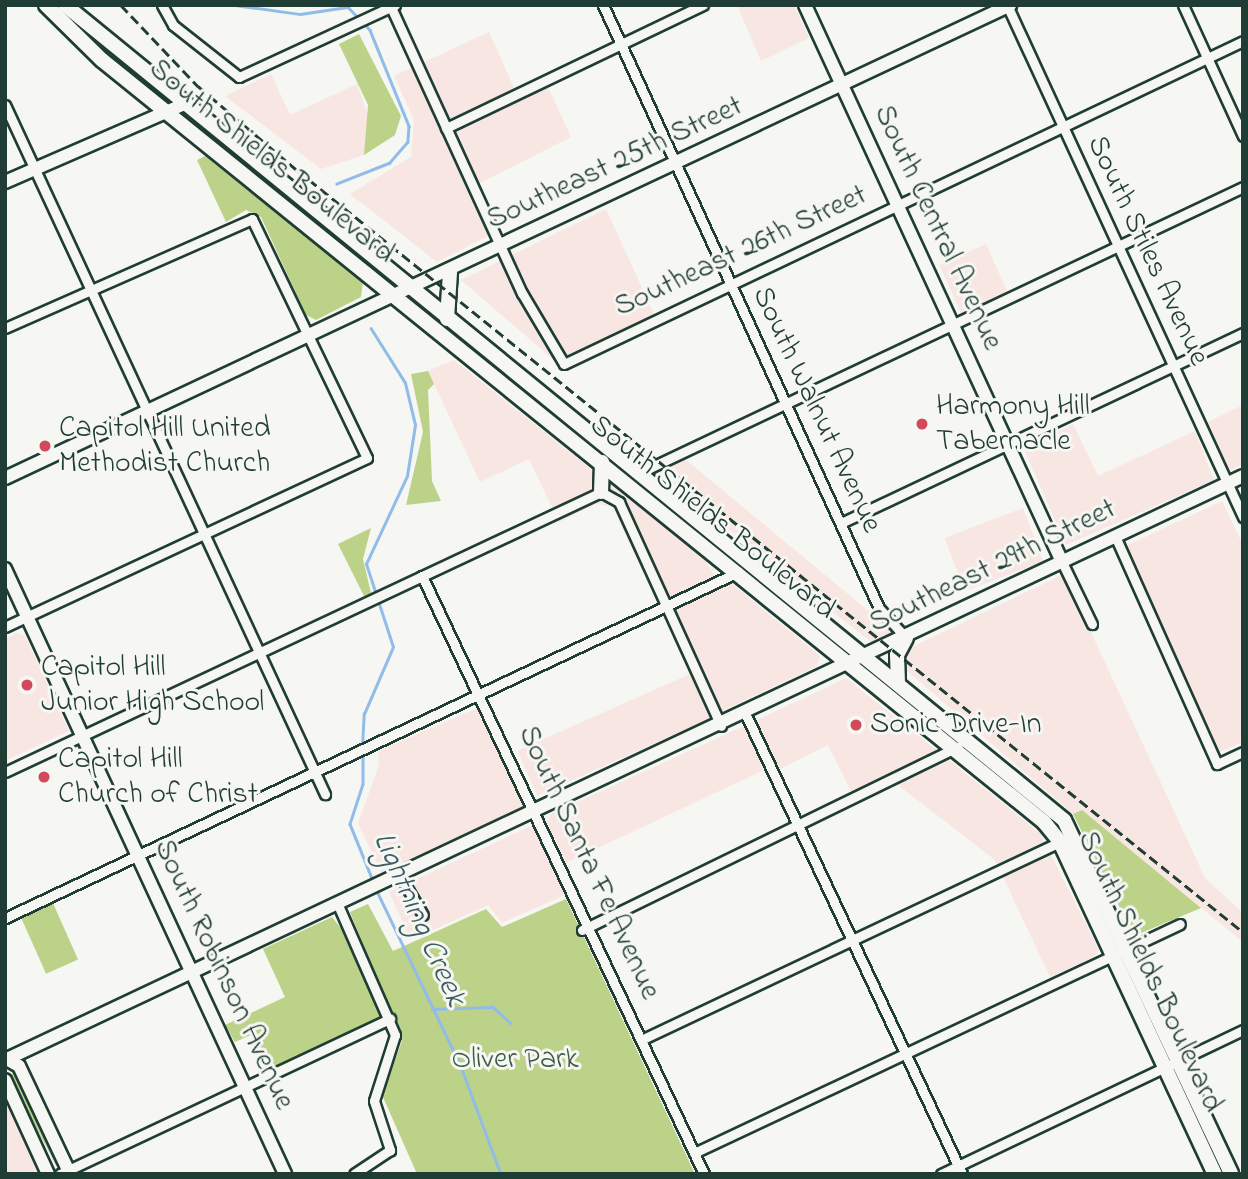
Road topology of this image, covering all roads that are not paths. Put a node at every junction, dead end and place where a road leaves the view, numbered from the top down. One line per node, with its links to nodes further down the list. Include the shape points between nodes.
1 (46, 5): 16 (main road, South Shields Boulevard)
2 (65, 5): 15 (main road, South Shields Boulevard)
3 (162, 5): 8 (street, via 173,25 227,72 244,76)
4 (603, 5): 11 (street, South Walnut Avenue)
5 (703, 5): 11 (street)
6 (805, 5): 13 (main road, South Central Avenue)
7 (1184, 5): 12 (street)
8 (392, 6): 18 (street)
9 (1009, 6): 13 (main road, Southeast 25th Street); 17 (street, South Stiles Avenue)
10 (1243, 40): 12 (street, Southeast 26th Street)
11 (621, 44): 18 (street); 20 (street, South Walnut Avenue)
12 (1207, 58): 17 (street, Southeast 26th Street); 19 (street)
13 (842, 85): 20 (main road, Southeast 25th Street); 24 (main road, South Central Avenue)
14 (5, 105): 21 (street)
15 (182, 105): 16 (main road); 30 (main road, South Shields Boulevard)
16 (166, 111): 21 (main road); 31 (main road, South Shields Boulevard)
17 (1063, 126): 24 (street, Southeast 26th Street); 25 (street, South Stiles Avenue)
18 (446, 128): 26 (street)
19 (1243, 136)
20 (676, 164): 26 (main road, Southeast 25th Street); 28 (street, South Walnut Avenue)
21 (35, 169): 22 (main road); 29 (street)
22 (5, 183)
23 (1243, 187): 25 (street)
24 (897, 205): 28 (street, Southeast 26th Street); 33 (main road, South Central Avenue)
25 (1118, 246): 33 (street); 37 (street, South Stiles Avenue)
26 (501, 247): 27 (main road, Southeast 25th Street); 28 (street, Southeast 26th Street, via 564,363)
27 (450, 272): 30 (main road, Southeast 25th Street); 32 (main road)
28 (731, 284): 40 (street, South Walnut Avenue)
29 (90, 289): 34 (street); 36 (street, via 252,219); 41 (street)
30 (411, 290): 31 (main road, Southeast 25th Street); 32 (main road, South Shields Boulevard)
31 (394, 296): 36 (main road, Southeast 25th Street); 39 (main road, South Shields Boulevard)
32 (447, 319): 38 (main road, South Shields Boulevard)
33 (952, 325): 40 (street); 42 (main road, South Central Avenue)
34 (5, 328)
35 (1243, 333): 37 (street)
36 (310, 335): 41 (main road, Southeast 25th Street); 52 (street, via 367,458)
37 (1173, 366): 42 (street); 48 (street, South Stiles Avenue)
38 (516, 374): 39 (main road); 44 (main road, South Shields Boulevard)
39 (507, 387): 43 (main road, South Shields Boulevard)
40 (786, 404): 44 (street); 51 (street, South Walnut Avenue)
41 (148, 411): 46 (main road, Southeast 25th Street); 52 (street)
42 (1007, 445): 51 (street); 54 (main road, South Central Avenue)
43 (602, 462): 47 (main road, South Shields Boulevard); 49 (main road)
44 (639, 474): 47 (street); 55 (main road, South Shields Boulevard)
45 (1243, 476): 48 (main road, Southeast 29th Street)
46 (5, 478)
47 (624, 481): 57 (main road, South Shields Boulevard)
48 (1227, 483): 50 (street, South Stiles Avenue); 53 (main road, Southeast 29th Street)
49 (601, 492): 58 (street); 59 (street, via 617,499)
50 (1243, 517)
51 (841, 523): 63 (street, South Walnut Avenue, via 879,608)
52 (205, 534): 60 (street); 64 (street)
53 (1115, 536): 54 (main road, Southeast 29th Street); 73 (street, via 1217,764)
54 (1062, 562): 61 (street, South Central Avenue); 63 (main road, Southeast 29th Street)
55 (752, 564): 57 (street); 65 (main road, South Shields Boulevard)
56 (5, 569): 60 (main road, South Robinson Avenue)
57 (737, 572): 59 (street); 66 (main road, South Shields Boulevard)
58 (422, 576): 64 (street); 68 (street, South Santa Fe Avenue)
59 (666, 607): 68 (street); 70 (street)
60 (27, 617): 62 (street); 71 (main road, South Robinson Avenue)
61 (1092, 624)
62 (5, 627)
63 (906, 638): 65 (main road, Southeast 29th Street); 67 (main road, via 897,655)
64 (261, 654): 71 (street); 75 (street)
65 (867, 657): 66 (main road, Southeast 29th Street); 67 (main road, South Shields Boulevard)
66 (852, 664): 69 (main road, Southeast 29th Street); 72 (main road, South Shields Boulevard)
67 (898, 683): 72 (main road, South Shields Boulevard)
68 (483, 694): 75 (street); 77 (street, South Santa Fe Avenue)
69 (746, 715): 70 (main road, Southeast 29th Street); 78 (street)
70 (721, 726): 77 (main road, Southeast 29th Street)
71 (84, 736): 74 (street); 80 (main road, South Robinson Avenue)
72 (960, 743): 78 (street); 79 (main road, South Shields Boulevard, via 1053,809)
73 (1243, 752)
74 (5, 772)
75 (316, 773): 76 (street); 80 (street)
76 (325, 794)
77 (537, 812): 81 (main road, Southeast 29th Street); 86 (street, South Santa Fe Avenue)
78 (797, 827): 86 (street); 87 (street)
79 (1067, 839): 87 (street); 88 (main road, South Shields Boulevard)
80 (140, 855): 84 (street); 89 (main road, South Robinson Avenue)
81 (396, 878): 82 (main road, Southeast 29th Street); 83 (street)
82 (338, 905): 89 (main road, Southeast 29th Street); 90 (street)
83 (423, 915)
84 (5, 918)
85 (1181, 924): 88 (street)
86 (586, 928): 92 (street, South Santa Fe Avenue)
87 (851, 940): 92 (street); 93 (street)
88 (1119, 952): 93 (street); 95 (main road, South Shields Boulevard)
89 (193, 972): 94 (main road, Southeast 29th Street); 97 (main road, South Robinson Avenue)
90 (390, 1020): 97 (street); 104 (street, via 394,1041 374,1101 390,1150)
91 (1243, 1030): 95 (street)
92 (643, 1039): 98 (street, South Santa Fe Avenue)
93 (904, 1053): 98 (street); 100 (street)
94 (6, 1058): 101 (main road, via 19,1066)
95 (1173, 1065): 100 (street); 107 (main road, South Shields Boulevard); 108 (main road, South Shields Boulevard)
96 (5, 1080): 102 (main road)
97 (245, 1087): 101 (street); 103 (main road, South Robinson Avenue)
98 (694, 1153): 105 (street, South Santa Fe Avenue)
99 (1243, 1169): 108 (street)
100 (960, 1170): 106 (street)
101 (66, 1173)
102 (48, 1174)
103 (285, 1174)
104 (354, 1174)
105 (704, 1174)
106 (941, 1174)
107 (1215, 1174)
108 (1232, 1174)

